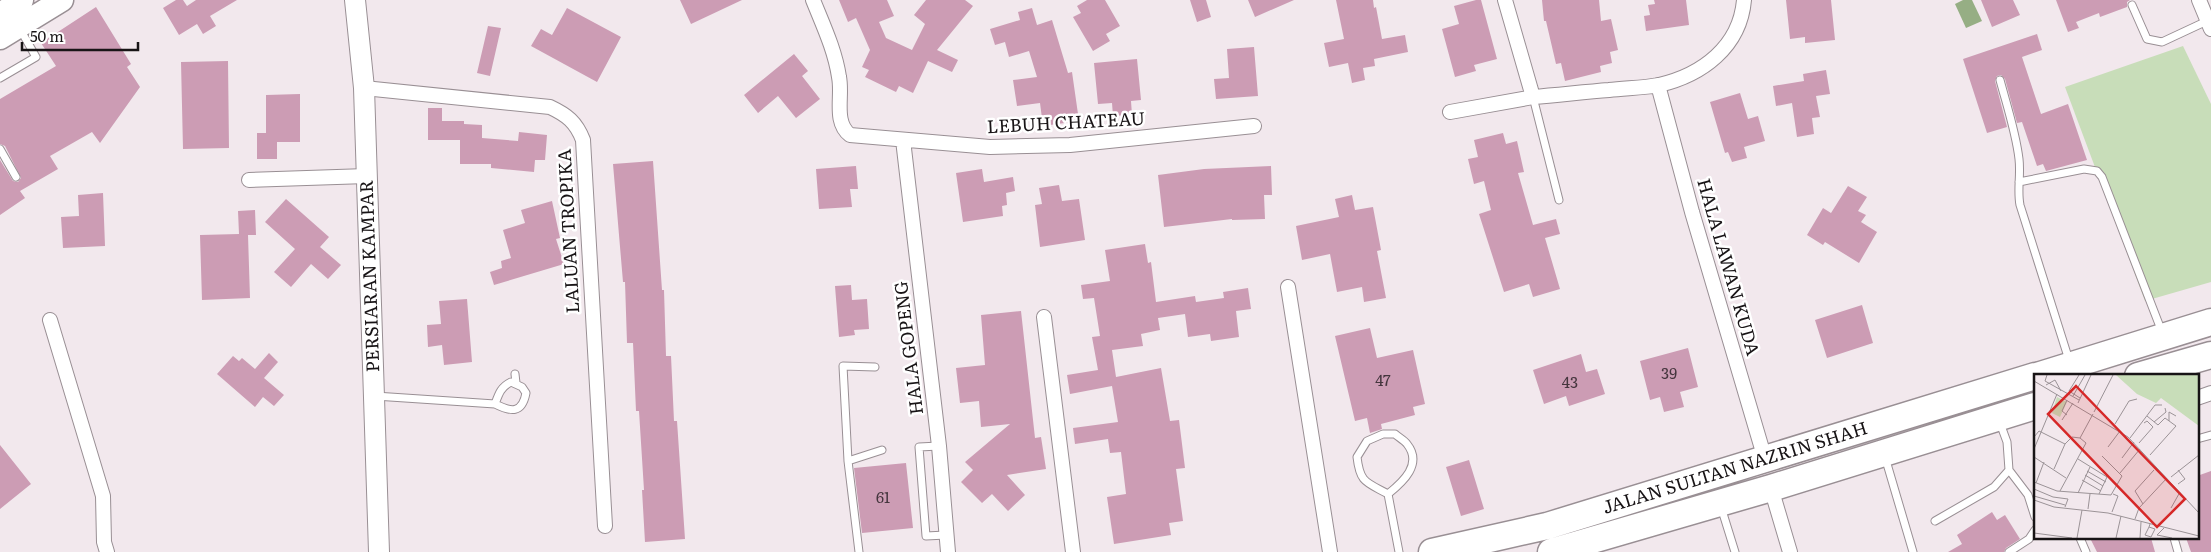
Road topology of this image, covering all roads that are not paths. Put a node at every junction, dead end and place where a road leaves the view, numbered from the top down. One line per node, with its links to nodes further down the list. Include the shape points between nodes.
1 (22, 0): 9 (main road)
2 (62, 0): 11 (main road)
3 (355, 0): 16 (street, PERSIARAN KAMPAR)
4 (813, 0): 20 (street, LEBUH CHATEAU, via 840,78 840,121 844,130 850,135)
5 (1505, 0): 17 (street)
6 (1744, 0): 15 (street, via 1743,15 1732,40 1712,62 1690,75)
7 (2199, 0): 10 (street)
8 (2132, 5): 10 (lane, via 2148,39 2162,42)
9 (0, 14)
10 (2209, 25)
11 (19, 27): 12 (main road); 13 (lane, via 36,57)
12 (0, 38)
13 (0, 78)
14 (2000, 80): 25 (lane, via 2020,160)
15 (1658, 85): 17 (street); 51 (street, HALA LAWAN KUDA)
16 (364, 88): 22 (street, PERSIARAN KAMPAR); 59 (street, LALUAN TROPIKA, via 550,107 566,114 577,126 583,140)
17 (1533, 97): 18 (street); 26 (lane)
18 (1450, 112)
19 (1254, 126): 20 (street, LEBUH CHATEAU, via 1070,145 990,147)
20 (903, 140): 48 (street, HALA GOPENG)
21 (0, 148): 23 (lane)
22 (367, 176): 24 (street); 41 (street, PERSIARAN KAMPAR)
23 (16, 177)
24 (249, 180)
25 (2019, 182): 31 (lane, via 2084,169 2097,172 2102,177); 33 (lane, via 2020,205)
26 (1559, 200)
27 (1288, 287): 68 (street)
28 (1044, 317): 67 (street)
29 (50, 320): 63 (street, via 103,496)
30 (2211, 322): 31 (highway, JALAN SULTAN NAZRIN SHAH)
31 (2164, 337): 33 (highway, JALAN SULTAN NAZRIN SHAH)
32 (2211, 355): 37 (highway)
33 (2071, 365): 36 (highway, JALAN SULTAN NAZRIN SHAH)
34 (875, 367): 52 (lane, via 843,366)
35 (515, 374): 39 (lane)
36 (2042, 374)
37 (2145, 374)
38 (2034, 377): 51 (highway, JALAN SULTAN NAZRIN SHAH)
39 (516, 382): 43 (lane, via 504,385); 43 (lane, via 526,393 524,402 517,409 508,410)
40 (2211, 393): 42 (street)
41 (374, 396): 43 (lane); 64 (street, PERSIARAN KAMPAR)
42 (2198, 398)
43 (495, 404)
44 (2033, 411): 45 (highway, JALAN SULTAN NAZRIN SHAH)
45 (1998, 418): 50 (highway, JALAN SULTAN NAZRIN SHAH); 53 (lane, via 2007,442)
46 (2211, 436): 47 (lane)
47 (2198, 440)
48 (939, 446): 61 (street, HALA GOPENG); 61 (lane, via 919,447 919,457 926,536)
49 (882, 450): 52 (lane)
50 (1883, 452): 54 (highway, JALAN SULTAN NAZRIN SHAH); 74 (lane)
51 (1765, 459): 70 (highway, JALAN SULTAN NAZRIN SHAH, via 1547,526)
52 (848, 461): 65 (lane)
53 (2009, 470): 57 (lane, via 2028,495); 58 (lane, via 1994,487)
54 (1771, 488): 56 (highway, JALAN SULTAN NAZRIN SHAH); 73 (street)
55 (1388, 494): 55 (lane, via 1408,477 1413,462 1408,444 1395,434 1383,434 1367,441 1357,457 1359,474 1369,484); 69 (lane)
56 (1719, 502): 71 (highway, JALAN SULTAN NAZRIN SHAH); 72 (lane)
57 (2034, 514)
58 (1935, 521)
59 (605, 526)
60 (2034, 531): 75 (lane)
61 (946, 535): 66 (street, HALA GOPENG)
62 (2081, 540): 76 (lane)
63 (107, 552)
64 (379, 552)
65 (859, 552)
66 (948, 552)
67 (1073, 552)
68 (1330, 552)
69 (1399, 552)
70 (1432, 552)
71 (1550, 552)
72 (1735, 552)
73 (1790, 552)
74 (1913, 552)
75 (2010, 552)
76 (2086, 552)

